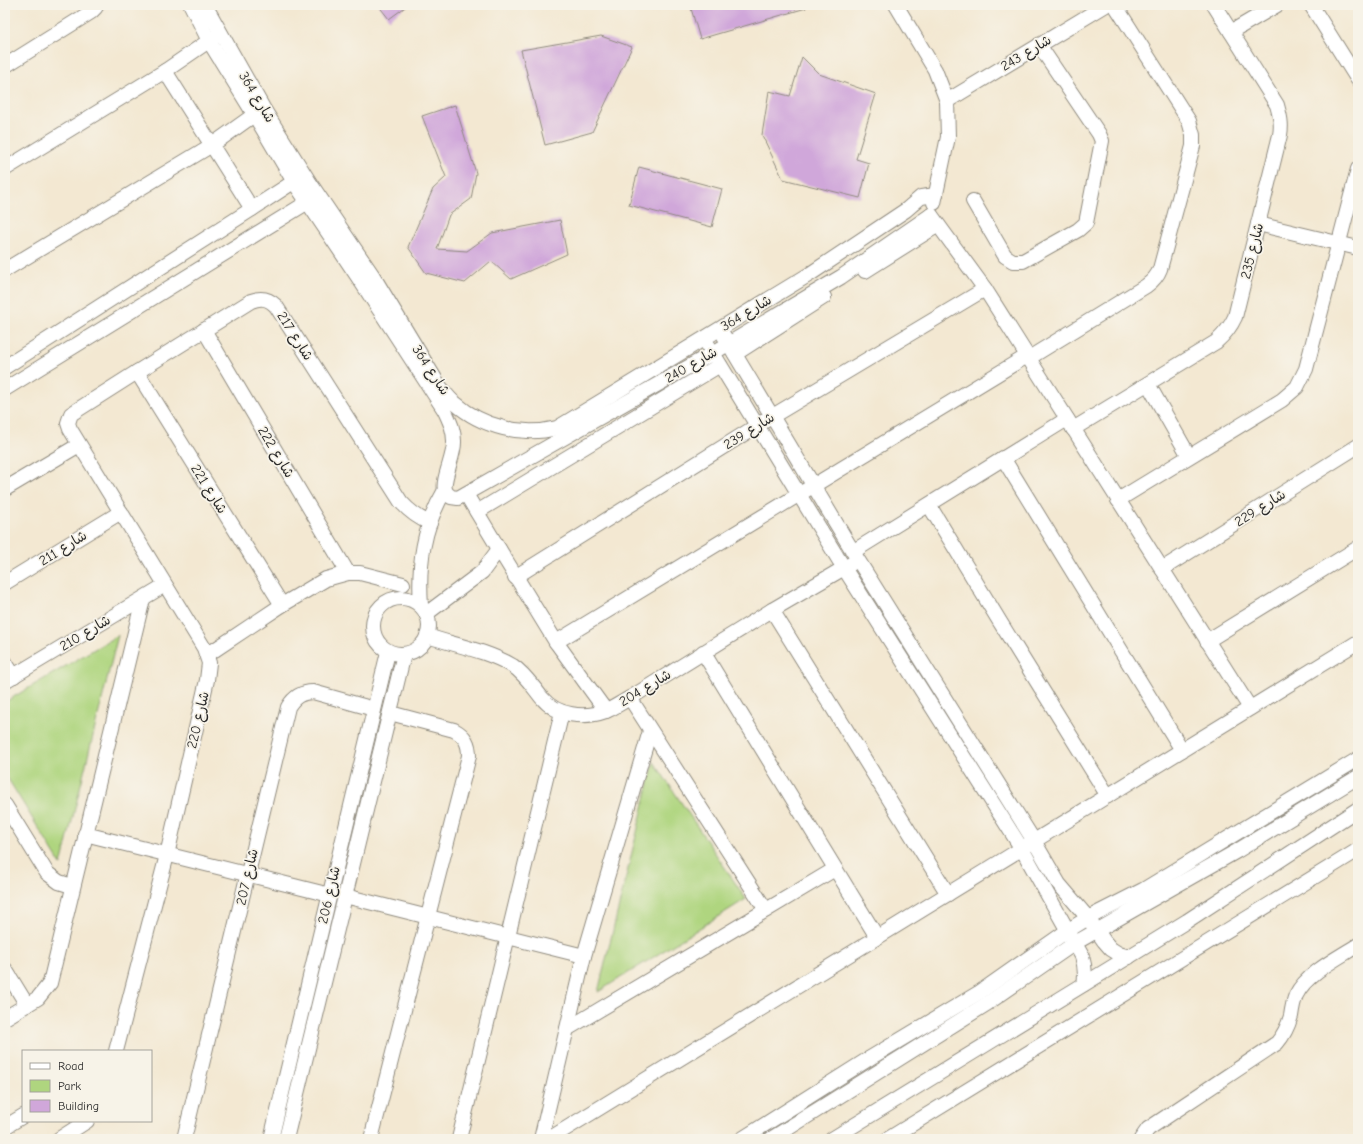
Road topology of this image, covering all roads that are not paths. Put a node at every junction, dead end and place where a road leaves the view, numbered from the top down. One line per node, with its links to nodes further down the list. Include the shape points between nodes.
1 (97, 5): 13 (street)
2 (191, 5): 11 (street, شارع 364)
3 (205, 5): 11 (street, شارع 364)
4 (896, 5): 16 (street, via 935,70)
5 (1106, 5): 12 (street, شارع 243)
6 (1115, 5): 38 (street, via 1189,120 1193,146 1160,269 1153,281)
7 (1214, 5): 10 (street, شارع 235)
8 (1277, 5): 10 (street)
9 (1311, 5): 15 (street)
10 (1231, 32): 28 (street, شارع 235, via 1277,105 1280,115 1280,135)
11 (214, 38): 14 (street); 17 (street, شارع 364)
12 (1039, 45): 16 (street, شارع 243); 25 (street, via 1102,141 1086,223 1078,230 1018,262 1005,256)
13 (5, 66)
14 (165, 71): 18 (street); 19 (street)
15 (1358, 80)
16 (947, 101): 23 (street, via 948,137)
17 (258, 111): 18 (street); 21 (street, شارع 364); 22 (street, شارع 364)
18 (212, 145): 26 (street); 31 (street)
19 (5, 169)
20 (1358, 170): 29 (street)
21 (305, 174): 22 (street); 24 (street, شارع 364)
22 (294, 182): 24 (street, شارع 364); 26 (street)
23 (936, 196): 27 (street); 33 (street, شارع 364, via 921,197 906,210 810,274)
24 (314, 199): 35 (street, شارع 364, via 373,276 440,387 454,403 483,422 506,429 545,431 557,428); 43 (street); 54 (street, شارع 364, via 362,283 454,430 455,443 444,483)
25 (973, 201)
26 (252, 209): 40 (street)
27 (935, 220): 32 (street); 36 (street, شارع 240)
28 (1258, 224): 29 (street); 42 (street, شارع 235, via 1231,327 1216,342)
29 (1339, 243): 30 (street); 50 (street, via 1306,369 1297,387 1282,400)
30 (1358, 248)
31 (5, 270)
32 (985, 289): 38 (street); 44 (street, شارع 239)
33 (719, 329): 35 (street, شارع 364); 36 (street)
34 (204, 330): 41 (street, شارع 217); 61 (street, شارع 217, via 257,298 271,301 401,502 409,511); 68 (street, شارع 222)
35 (703, 338): 37 (street)
36 (732, 349): 37 (street, شارع 240); 44 (street)
37 (713, 352): 39 (street); 56 (street, شارع 240)
38 (1028, 357): 46 (street); 52 (street)
39 (720, 365): 47 (street); 60 (street)
40 (5, 367)
41 (137, 372): 45 (street, شارع 217, via 75,411); 75 (street, شارع 221)
42 (1148, 384): 46 (street, شارع 235); 50 (street)
43 (5, 389)
44 (771, 417): 47 (street, شارع 239); 52 (street)
45 (69, 419): 48 (street, شارع 220, via 70,429)
46 (1070, 424): 51 (street, شارع 235); 57 (street)
47 (757, 426): 55 (street); 69 (street, شارع 239)
48 (79, 444): 53 (street); 59 (street, شارع 220)
49 (1358, 446): 67 (street, شارع 229)
50 (1189, 456): 57 (street)
51 (1003, 458): 58 (street, شارع 235); 95 (street)
52 (814, 485): 55 (street); 65 (street)
53 (5, 489)
54 (445, 490): 56 (street, via 451,497); 61 (street)
55 (799, 494): 66 (street); 80 (street)
56 (462, 496): 60 (street)
57 (1118, 500): 67 (street)
58 (929, 505): 65 (street, شارع 204); 98 (street)
59 (121, 512): 70 (street, شارع 211); 72 (street, شارع 220)
60 (477, 512): 63 (street)
61 (430, 523): 64 (street)
62 (1358, 548): 79 (street)
63 (499, 550): 69 (street); 76 (street, via 482,572)
64 (422, 552): 71 (street); 76 (street, via 420,570)
65 (856, 556): 66 (street, شارع 204); 102 (street)
66 (844, 568): 77 (street, شارع 204); 103 (street)
67 (1162, 569): 79 (street)
68 (348, 573): 71 (street, via 371,575); 75 (street, via 326,579)
69 (515, 577): 80 (street)
70 (5, 583)
71 (403, 584): 74 (street)
72 (165, 586): 73 (street, شارع 210); 85 (street, شارع 220)
73 (143, 599): 87 (street, شارع 210); 101 (street)
74 (393, 600): 76 (street, via 403,598 412,601); 82 (street, via 378,610 373,624 375,638)
75 (282, 605): 85 (street)
76 (423, 610): 78 (street, via 428,622)
77 (772, 610): 83 (street, شارع 204); 109 (street)
78 (427, 636): 84 (street, via 416,650); 92 (street, شارع 204, via 492,656 515,667 543,699)
79 (1207, 641): 89 (street)
80 (556, 642): 91 (street)
81 (1358, 642): 89 (street)
82 (388, 652): 84 (street); 90 (street, شارع 206)
83 (703, 652): 88 (street, شارع 204); 106 (street)
84 (404, 654): 93 (street, شارع 206)
85 (207, 655): 105 (street, شارع 220, via 209,672)
86 (5, 662): 87 (street)
87 (9, 678)
88 (630, 698): 91 (street, شارع 204); 94 (street)
89 (1250, 708): 95 (street)
90 (374, 709): 107 (street, شارع 207, via 313,692 305,692 292,700 288,707); 110 (street, شارع 206)
91 (606, 711): 92 (street, شارع 204, via 589,716)
92 (562, 712): 117 (street)
93 (390, 713): 111 (street, شارع 206); 113 (street, via 454,730 466,740 469,748)
94 (650, 731): 112 (street); 121 (street)
95 (1182, 750): 98 (street)
96 (1358, 759): 114 (street, via 1144,890)
97 (1358, 777): 115 (street, via 1237,851)
98 (1108, 796): 102 (street)
99 (5, 805): 108 (street, via 47,873 59,882)
100 (1358, 809): 122 (street)
101 (85, 834): 105 (street); 108 (street)
102 (1034, 842): 103 (street); 114 (street, via 1059,884)
103 (1022, 849): 109 (street); 116 (street)
104 (1358, 850): 143 (street)
105 (167, 855): 107 (street); 128 (street, شارع 220)
106 (835, 869): 112 (street); 118 (street)
107 (248, 875): 110 (street); 133 (street, شارع 207)
108 (72, 886): 125 (street, via 50,983 38,998)
109 (948, 894): 118 (street)
110 (330, 895): 134 (street, شارع 206)
111 (345, 896): 113 (street); 135 (street, شارع 206)
112 (766, 910): 127 (street)
113 (428, 917): 117 (street); 136 (street)
114 (1088, 918): 115 (street); 116 (street)
115 (1097, 930): 119 (street); 122 (street, via 1111,949)
116 (1067, 931): 119 (street); 140 (street, via 980,992)
117 (508, 937): 121 (street); 137 (street)
118 (877, 937): 139 (street)
119 (1075, 943): 124 (street, via 1085,965); 141 (street, via 988,1004)
120 (1358, 945): 144 (street, via 1312,975 1300,988 1286,1030 1277,1043 1148,1129)
121 (584, 956): 127 (street)
122 (1128, 957): 124 (street)
123 (5, 969): 125 (street)
124 (1084, 984): 142 (street)
125 (27, 1005): 126 (street)
126 (5, 1018)
127 (567, 1029): 138 (street)
128 (116, 1050)
129 (22, 1117): 131 (street)
130 (85, 1122): 132 (street)
131 (5, 1127)
132 (58, 1139)
133 (184, 1139)
134 (271, 1139)
135 (286, 1139)
136 (371, 1139)
137 (459, 1139)
138 (540, 1139)
139 (549, 1139)
140 (742, 1139)
141 (771, 1139)
142 (832, 1139)
143 (888, 1139)
144 (1141, 1139)

